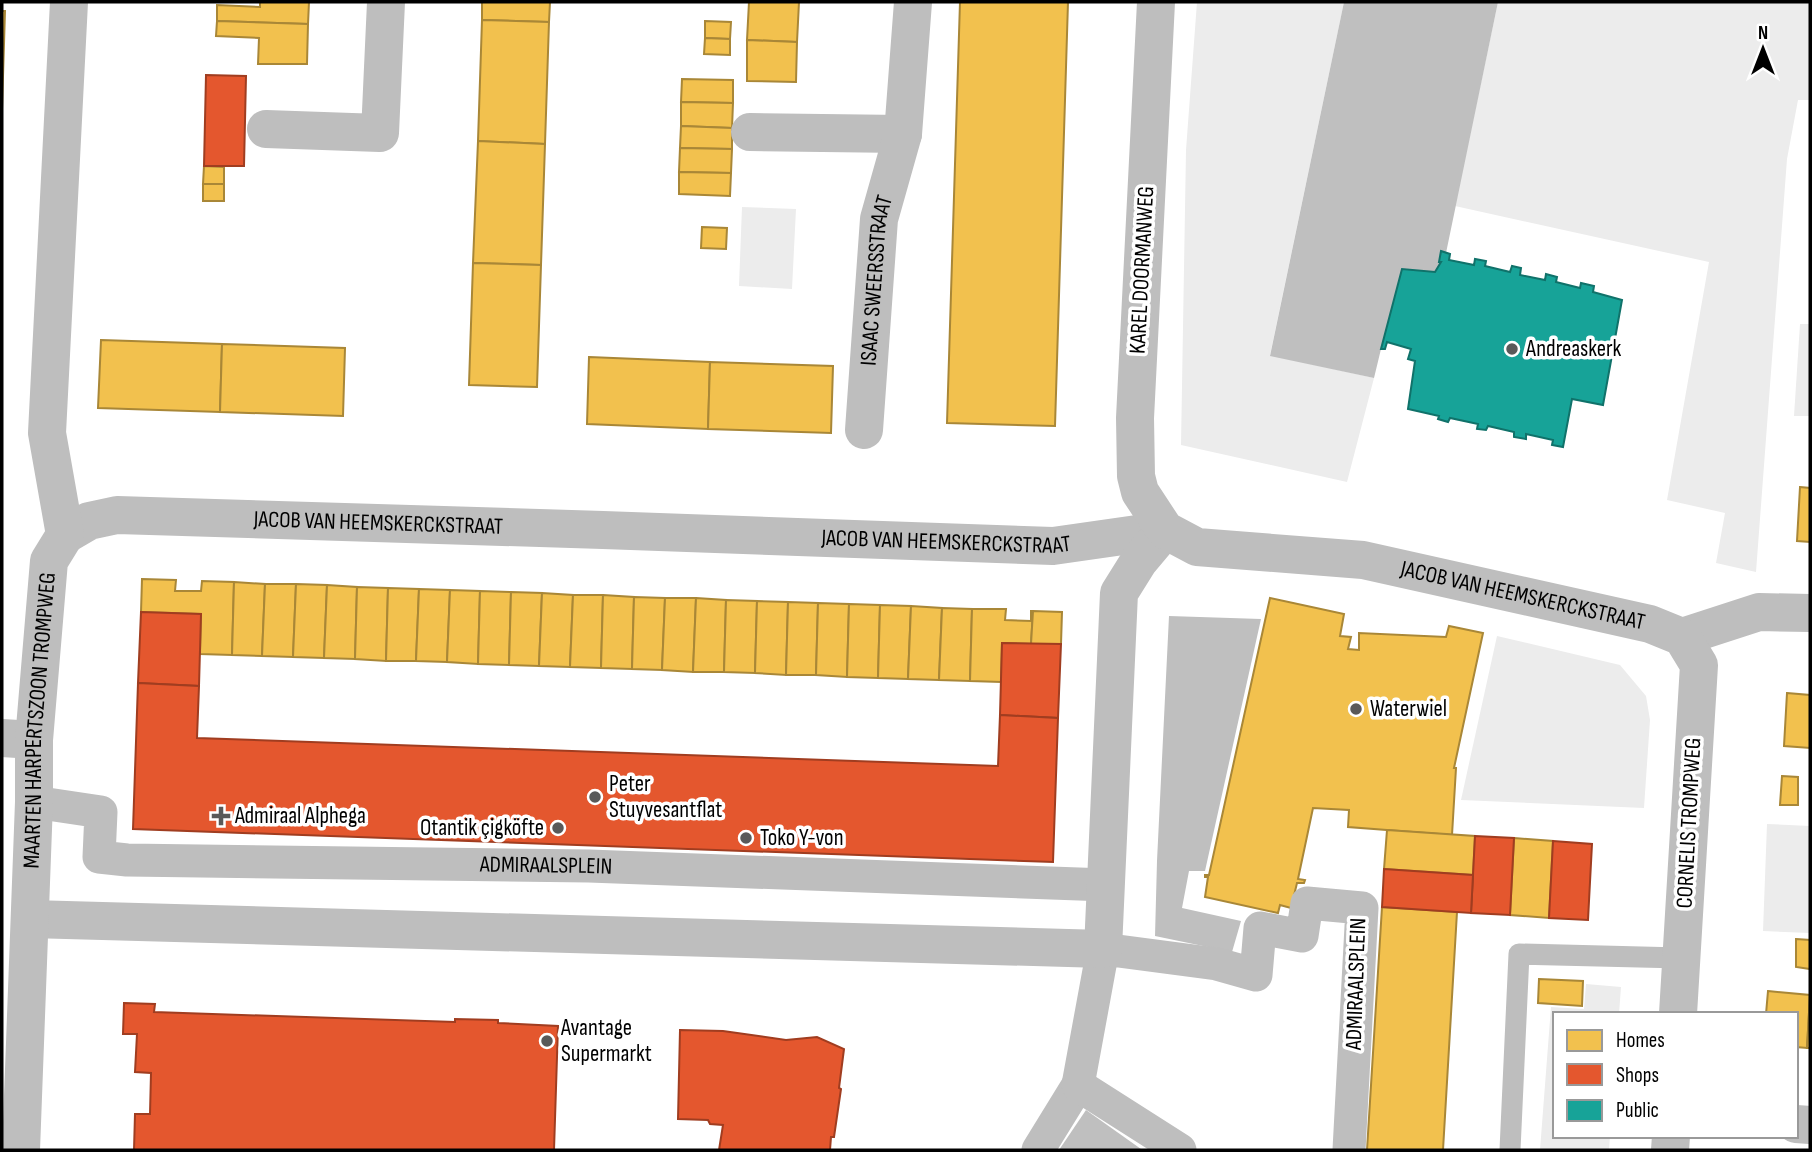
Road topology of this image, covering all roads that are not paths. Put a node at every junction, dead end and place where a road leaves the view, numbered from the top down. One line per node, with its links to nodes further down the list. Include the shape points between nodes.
1 (69, 2): 10 (street, via 47,433)
2 (386, 2): 5 (street, via 380,133)
3 (913, 2): 7 (street, ISAAC SWEERSSTRAAT)
4 (1156, 2): 9 (street, KAREL DOORMANWEG, via 1135,418 1140,492)
5 (266, 129)
6 (750, 132): 7 (street)
7 (903, 134): 8 (street, ISAAC SWEERSSTRAAT, via 879,219)
8 (864, 430)
9 (1165, 530): 10 (street, JACOB VAN HEEMSKERCKSTRAAT, via 1053,546 117,515 89,521); 12 (street, JACOB VAN HEEMSKERCKSTRAAT, via 1197,547 1363,559 1650,624); 15 (street, via 1119,593)
10 (65, 535): 13 (street, MAARTEN HARPERTSZOON TROMPWEG, via 49,561)
11 (1810, 613): 12 (street, via 1759,612)
12 (1682, 637): 18 (street, CORNELIS TROMPWEG, via 1699,665)
13 (18, 739): 14 (street, MAARTEN HARPERTSZOON TROMPWEG)
14 (34, 802): 15 (street, ADMIRAALSPLEIN, via 101,813 99,857 127,860 589,866); 16 (street, MAARTEN HARPERTSZOON TROMPWEG)
15 (1107, 885): 17 (street)
16 (30, 919): 17 (street); 21 (street, MAARTEN HARPERTSZOON TROMPWEG)
17 (1103, 949): 20 (street); 24 (street, ADMIRAALSPLEIN, via 1217,964 1256,975 1260,928 1302,936 1307,903 1362,908)
18 (1681, 958): 19 (street, CORNELIS TROMPWEG); 25 (lane, via 1519,954)
19 (1678, 1012)
20 (1078, 1085): 22 (street); 23 (street)
21 (21, 1150)
22 (1038, 1150)
23 (1180, 1150)
24 (1349, 1150)
25 (1510, 1150)

